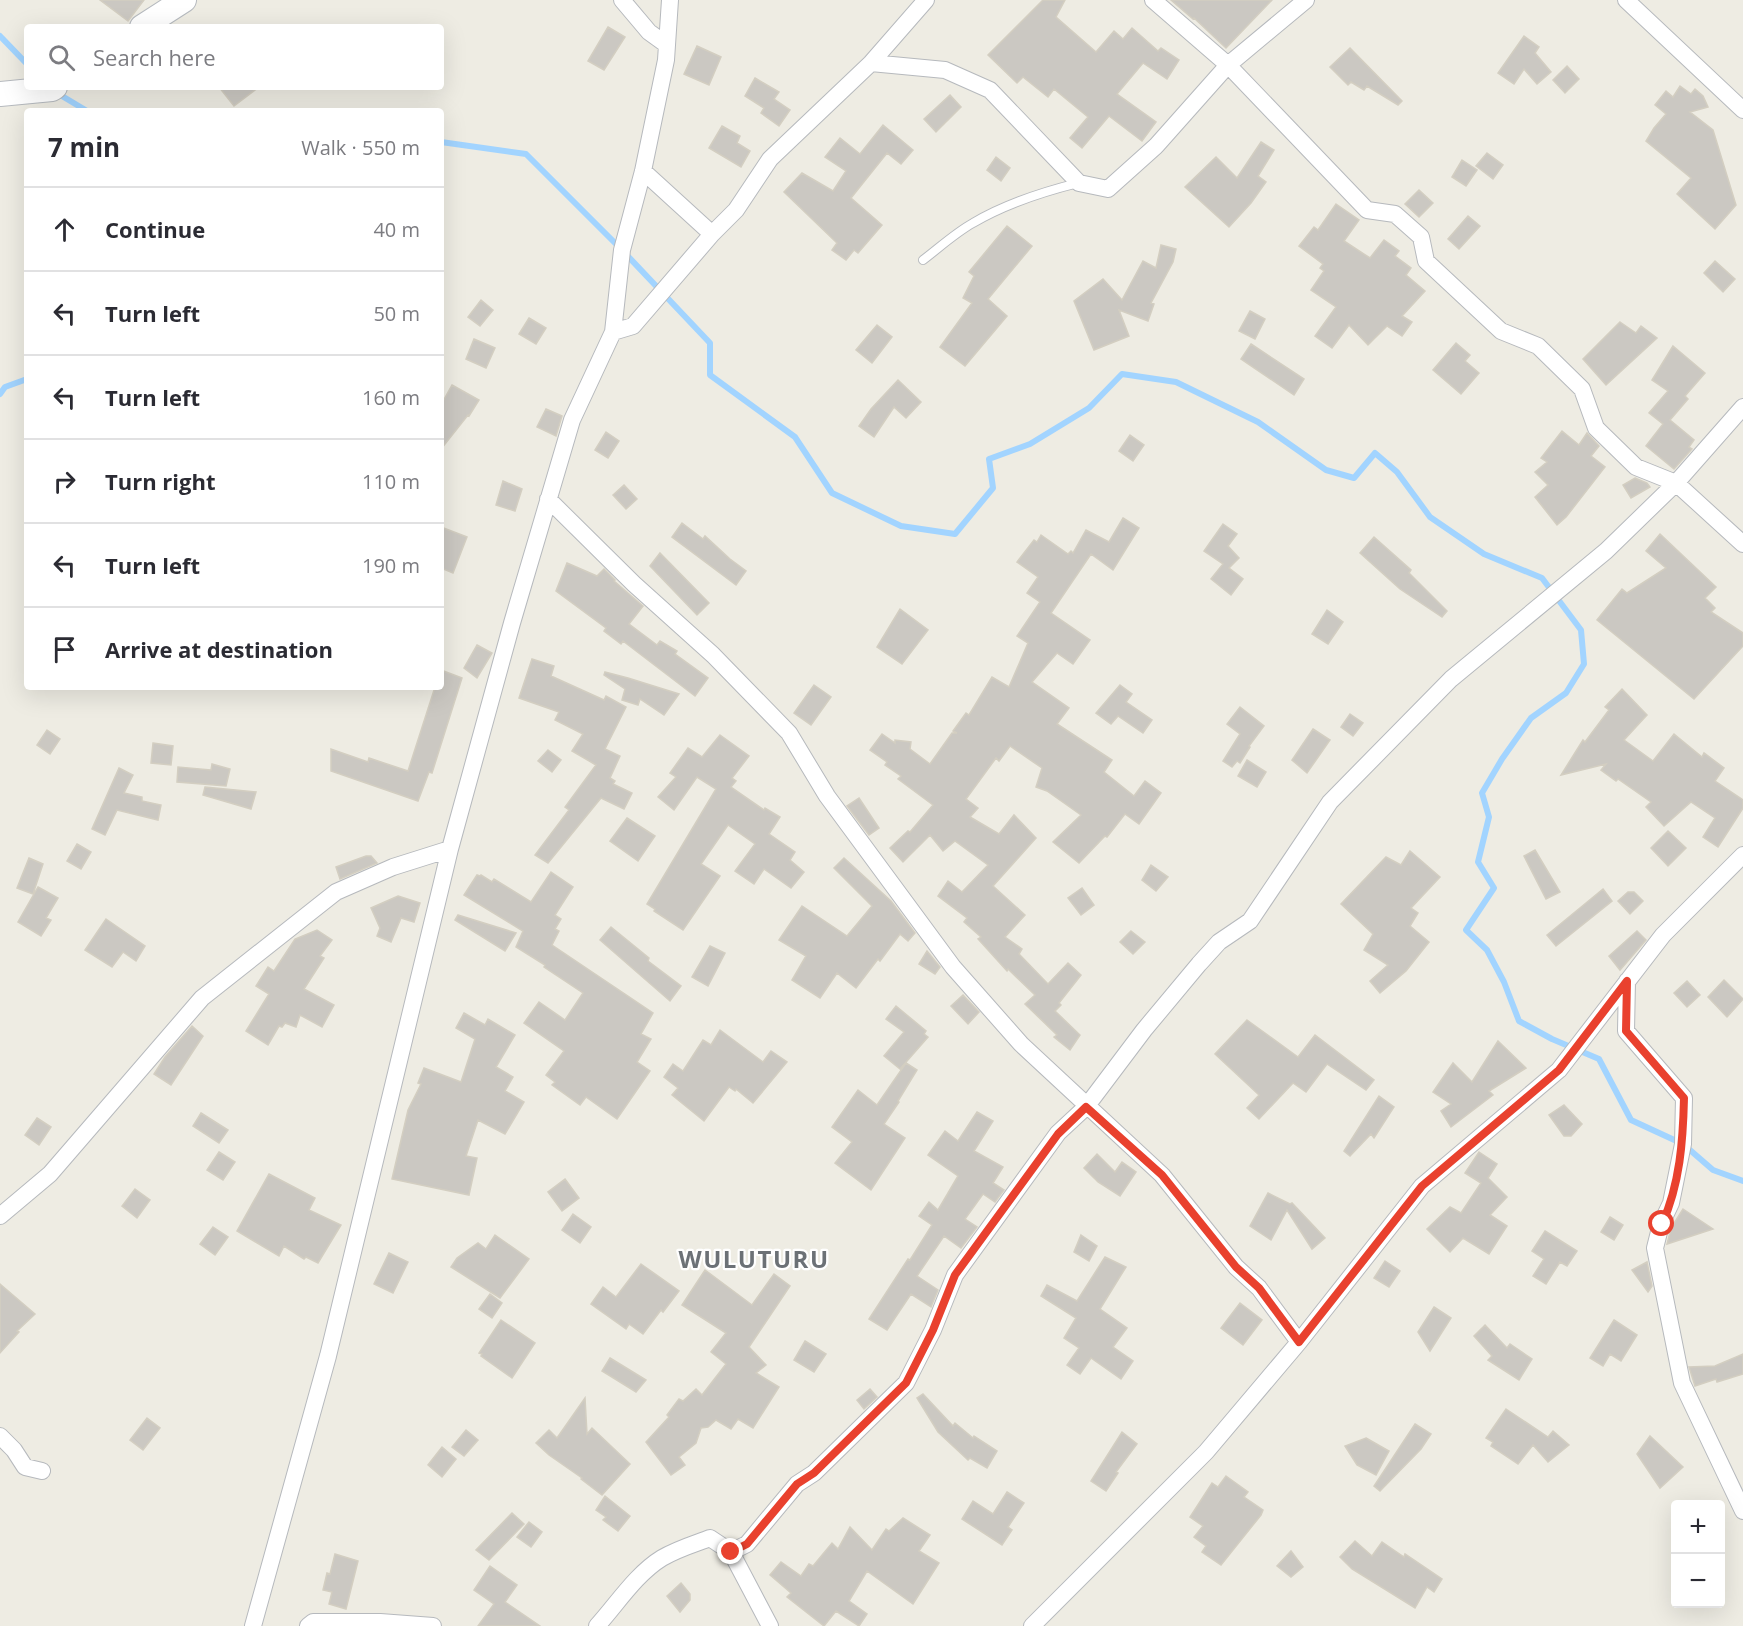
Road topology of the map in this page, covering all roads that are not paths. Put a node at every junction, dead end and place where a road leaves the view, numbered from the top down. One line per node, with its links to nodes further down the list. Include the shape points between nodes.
1 (622, 0): 9 (street, via 649,32)
2 (670, 0): 9 (street)
3 (926, 0): 10 (street)
4 (1154, 0): 11 (street)
5 (1306, 0): 11 (street)
6 (1626, 0): 14 (street)
7 (180, 1): 8 (street)
8 (146, 24)
9 (667, 45): 15 (street)
10 (871, 63): 16 (street, via 945,70 990,90); 17 (street, via 770,159 736,210)
11 (1228, 65): 16 (street, via 1156,146 1108,189); 21 (street, via 1367,210 1395,214 1421,237 1426,261 1501,332 1538,346 1582,390 1596,428 1636,467)
12 (42, 90): 13 (street)
13 (0, 94)
14 (1743, 110)
15 (643, 171): 17 (street); 19 (street, via 622,250)
16 (1079, 183): 18 (lane, via 1011,204 972,224)
17 (712, 234): 19 (street, via 633,326)
18 (923, 260)
19 (613, 332): 22 (street, via 572,420)
20 (1743, 407): 21 (street)
21 (1676, 483): 23 (street); 27 (street, via 1606,550 1451,679 1330,802 1250,921 1220,942 1199,964)
22 (548, 499): 24 (street); 27 (street, via 789,733 826,796 953,967 1021,1044)
23 (1743, 543)
24 (450, 849): 28 (street, via 393,867 336,892 202,998 50,1174); 34 (street, via 328,1356)
25 (1743, 855): 26 (street, via 1663,935)
26 (1627, 981): 29 (street, via 1559,1070 1422,1186); 32 (street, via 1626,1031 1684,1098 1683,1144 1671,1203 1655,1248 1682,1383)
27 (1086, 1107): 29 (street, via 1162,1175 1236,1267 1259,1288); 33 (street, via 1058,1134 955,1275 906,1383 814,1473 797,1484 747,1544)
28 (0, 1216)
29 (1299, 1342): 39 (street, via 1206,1452)
30 (0, 1436): 31 (street, via 25,1467)
31 (42, 1471)
32 (1743, 1511)
33 (731, 1552): 37 (street, via 710,1538 676,1550 640,1577); 38 (street)
34 (253, 1626)
35 (308, 1626): 36 (street, via 314,1622)
36 (433, 1626)
37 (597, 1626)
38 (770, 1626)
39 (1032, 1626)

